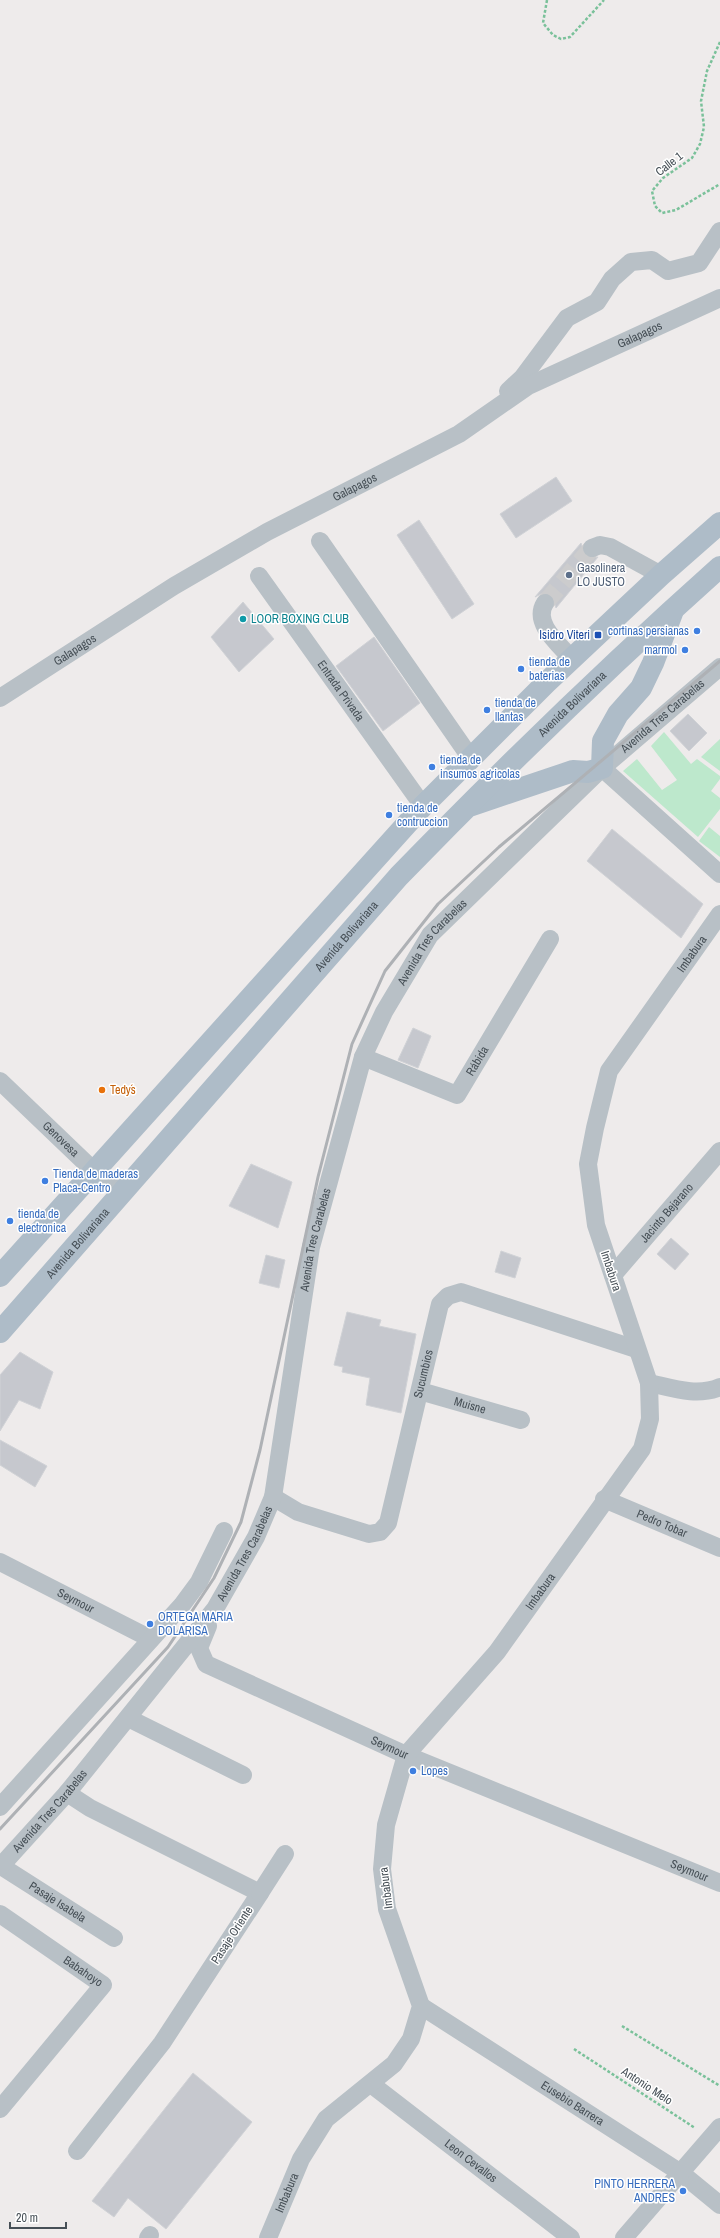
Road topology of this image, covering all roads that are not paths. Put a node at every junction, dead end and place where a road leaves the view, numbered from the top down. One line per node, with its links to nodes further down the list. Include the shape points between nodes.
1 (720, 232): 3 (street, via 699,263 668,271 652,260 631,262 612,279 597,302 567,318)
2 (720, 298): 3 (street, Galapagos, via 528,386)
3 (495, 410): 14 (street, Galapagos, via 459,434 266,532 174,586)
4 (720, 523): 8 (main road)
5 (320, 540): 15 (street)
6 (592, 548): 8 (street, via 600,544 610,547)
7 (720, 567): 11 (main road, Avenida Bolivariana)
8 (662, 575): 12 (main road)
9 (259, 576): 17 (street, Entrada Privada)
10 (545, 603): 12 (street, via 542,614 546,628)
11 (674, 608): 16 (main road, via 654,664 641,688 618,714 603,742); 18 (main road, Avenida Bolivariana)
12 (572, 659): 15 (main road)
13 (720, 667): 16 (street, Avenida Tres Carabelas)
14 (0, 698)
15 (470, 758): 17 (main road)
16 (602, 768): 18 (main road, via 588,772 573,771); 19 (street); 22 (street, Avenida Tres Carabelas, via 430,935 384,1012)
17 (423, 806): 25 (main road)
18 (466, 808): 26 (main road, Avenida Bolivariana, via 399,876)
19 (720, 874)
20 (720, 914): 27 (street, Imbabura, via 609,1071 588,1164 596,1225)
21 (550, 939): 22 (street, Rábida, via 457,1095)
22 (363, 1057): 35 (street, Avenida Tres Carabelas, via 311,1247)
23 (0, 1081): 25 (street, Genovesa)
24 (720, 1151): 27 (street, Jacinto Bejarano)
25 (94, 1170): 26 (street, Genovesa); 28 (main road)
26 (127, 1188): 29 (main road, Avenida Bolivariana)
27 (613, 1275): 30 (street, Imbabura)
28 (0, 1276)
29 (0, 1332)
30 (636, 1349): 31 (street, Imbabura); 33 (street, Sucumbios, via 461,1292 448,1296 440,1304)
31 (649, 1383): 32 (street, via 689,1392 708,1392); 36 (street, Imbabura, via 650,1419 642,1449)
32 (720, 1387)
33 (420, 1391): 34 (street, Muisne); 35 (street, Sucumbios, via 388,1523 380,1532 369,1534 298,1512)
34 (520, 1420)
35 (273, 1497): 40 (street, Avenida Tres Carabelas, via 256,1537)
36 (604, 1499): 38 (street, Pedro Tobar); 43 (street, Imbabura, via 497,1652)
37 (224, 1531): 41 (street, via 199,1582 182,1606)
38 (720, 1548)
39 (0, 1562): 41 (street, Seymour)
40 (215, 1609): 42 (street, Avenida Tres Carabelas); 43 (street, Seymour, via 199,1648 206,1664)
41 (151, 1639): 46 (street)
42 (128, 1718): 44 (street); 45 (street, Avenida Tres Carabelas)
43 (406, 1755): 49 (street, Seymour); 53 (street, Imbabura, via 386,1825 382,1869 388,1909)
44 (243, 1775)
45 (67, 1793): 48 (street, Avenida Tres Carabelas); 50 (street, Pasaje Oriente, via 90,1808)
46 (0, 1807)
47 (285, 1854): 50 (street)
48 (1, 1866): 52 (street, Pasaje Isabela)
49 (720, 1882)
50 (260, 1893): 57 (street, Pasaje Oriente, via 162,2043)
51 (0, 1914): 55 (street, Babahoyo, via 103,1985)
52 (114, 1938)
53 (421, 2006): 54 (street, Imbabura, via 411,2039 394,2064); 58 (street, Eusebio Barrera)
54 (371, 2084): 60 (street, Imbabura, via 326,2119 301,2159); 61 (street, Leon Cevallos)
55 (0, 2109)
56 (715, 2133): 58 (street)
57 (77, 2151)
58 (681, 2173): 59 (street, Eusebio Barrera); 62 (street)
59 (720, 2206)
60 (268, 2238)
61 (571, 2238)
62 (624, 2238)

